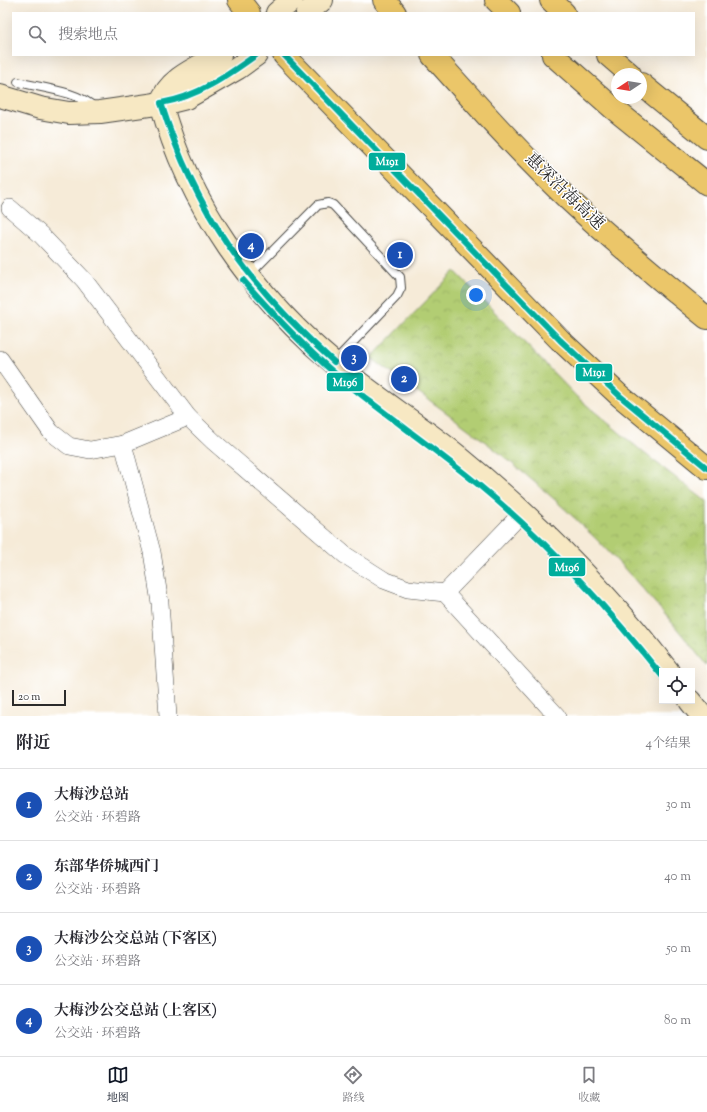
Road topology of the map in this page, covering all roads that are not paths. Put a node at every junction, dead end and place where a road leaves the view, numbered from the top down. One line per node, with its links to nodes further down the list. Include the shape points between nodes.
1 (239, 0): 7 (highway)
2 (292, 0): 8 (street)
3 (322, 0): 9 (street)
4 (384, 0): 10 (highway)
5 (496, 0): 11 (highway)
6 (551, 0): 12 (highway)
7 (248, 12)
8 (277, 12)
9 (308, 12)
10 (394, 12)
11 (508, 12)
12 (563, 12)
13 (218, 56): 23 (street, via 174,82 163,95)
14 (255, 56): 23 (street, via 186,98)
15 (285, 56): 34 (highway, via 560,340 620,396)
16 (433, 56): 29 (highway, 惠深沿海高速, via 488,118 566,197)
17 (554, 56): 26 (highway, via 614,109)
18 (609, 56): 19 (highway)
19 (623, 68)
20 (18, 82): 24 (lane, via 83,99)
21 (647, 89): 25 (highway)
22 (0, 96): 24 (street, via 58,112)
23 (161, 103): 24 (street); 28 (street, via 171,136 196,193 221,236)
24 (100, 112)
25 (707, 138)
26 (707, 184)
27 (10, 208): 32 (street, via 40,234 84,280)
28 (249, 275): 31 (street, via 283,314); 31 (lane, via 318,206 328,203 333,206 400,277 401,284 397,296)
29 (707, 318)
30 (0, 359): 33 (street, via 51,432 70,446 90,450)
31 (334, 362): 35 (street, via 458,456)
32 (188, 417): 33 (street); 36 (street, via 345,555 384,580 408,589)
33 (123, 444): 39 (street, via 154,567 160,604)
34 (707, 468)
35 (522, 513): 36 (street); 37 (street, via 604,595)
36 (444, 593): 40 (street)
37 (665, 668)
38 (692, 704): 41 (street)
39 (168, 716)
40 (557, 716)
41 (702, 716)

